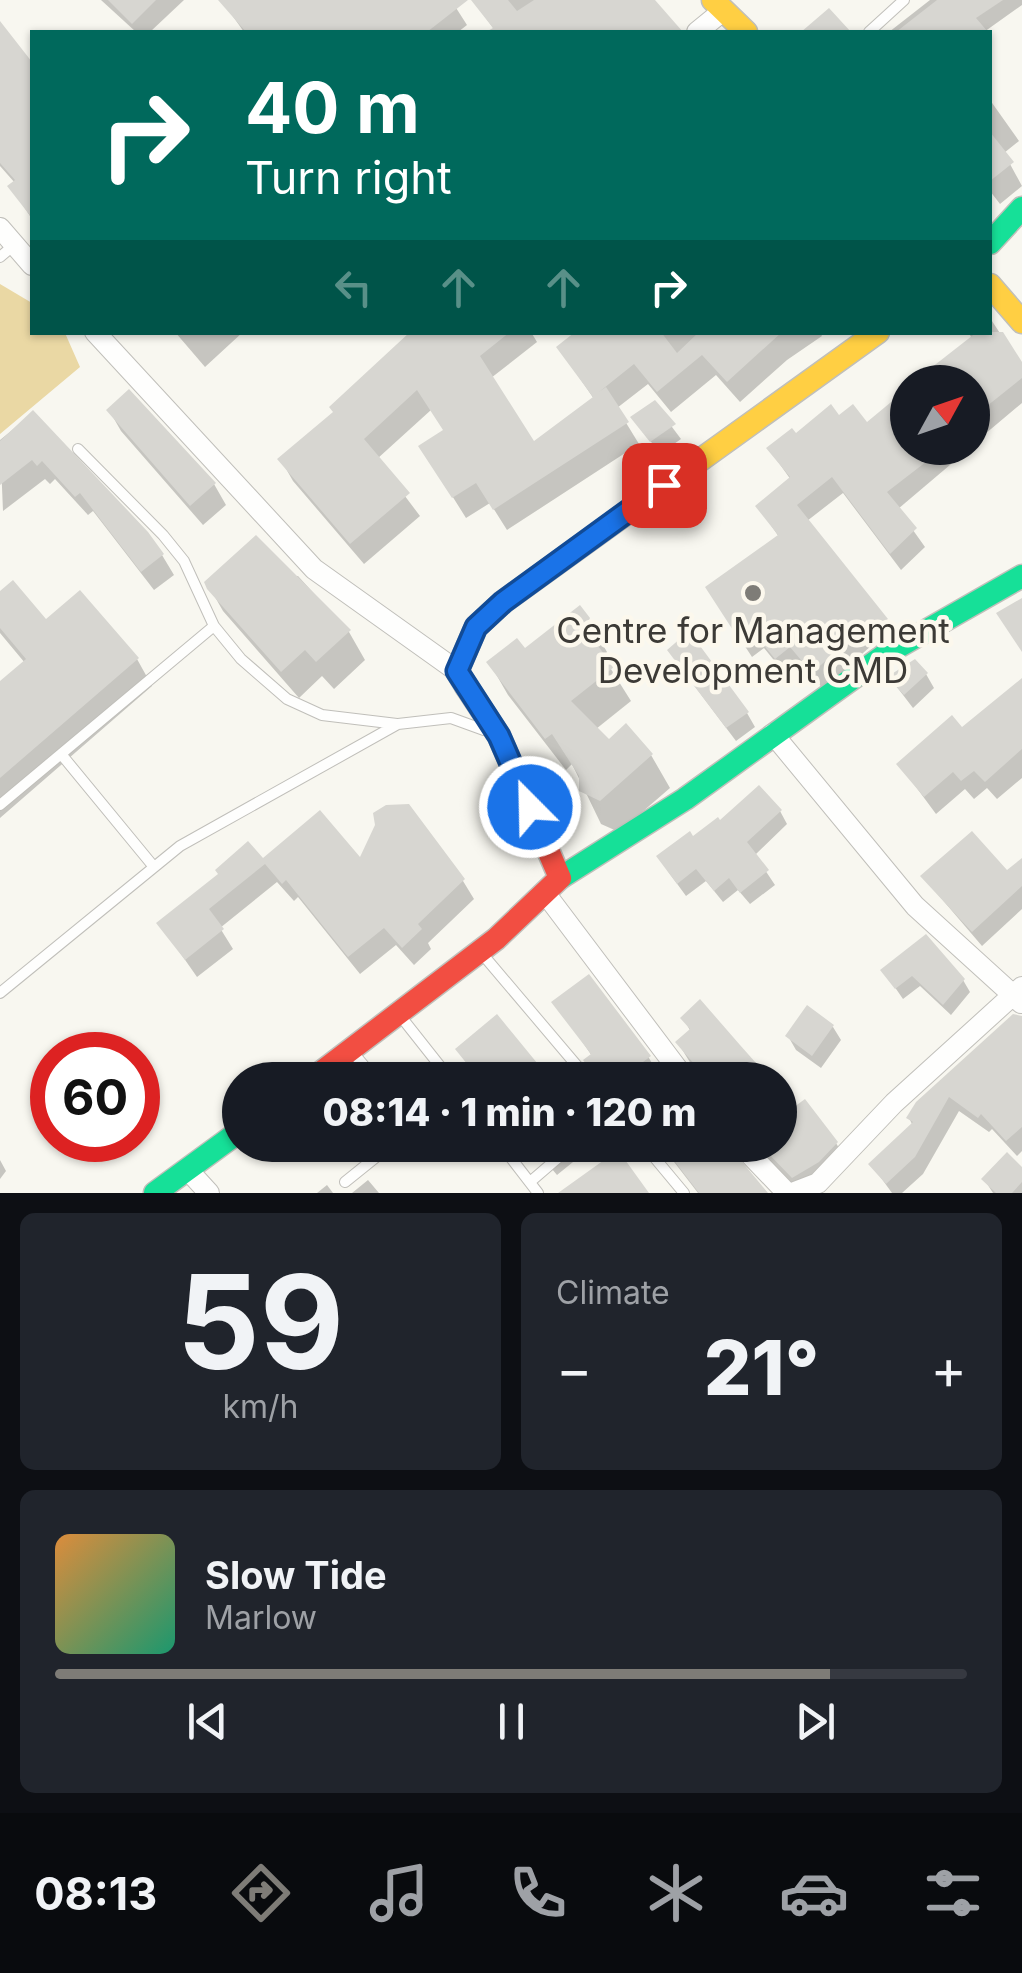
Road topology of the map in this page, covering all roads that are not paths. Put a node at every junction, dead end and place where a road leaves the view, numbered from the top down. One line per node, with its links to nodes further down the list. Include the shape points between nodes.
1 (904, 0): 5 (lane)
2 (719, 5): 3 (street); 4 (main road)
3 (699, 30)
4 (744, 30)
5 (872, 30)
6 (1022, 208): 9 (main road)
7 (0, 228): 10 (street)
8 (1022, 240): 11 (main road)
9 (992, 241)
10 (7, 251): 12 (street)
11 (992, 258)
12 (30, 264)
13 (992, 287): 14 (main road)
14 (1022, 322)
15 (98, 335): 20 (street, via 314,569)
16 (874, 335): 20 (main road, via 503,602 476,627)
17 (78, 449): 19 (lane, via 184,560)
18 (1022, 576): 22 (main road, via 889,652)
19 (214, 626): 21 (lane, via 288,699 322,715); 24 (lane)
20 (457, 671): 23 (main road)
21 (398, 724): 23 (lane, via 451,718); 26 (lane)
22 (773, 734): 27 (main road); 30 (street, via 914,906)
23 (499, 736): 27 (main road)
24 (61, 754): 25 (lane); 26 (lane)
25 (0, 806)
26 (154, 867): 29 (lane)
27 (553, 886): 28 (main road); 33 (street)
28 (480, 952): 31 (main road); 37 (lane)
29 (0, 993)
30 (1019, 995): 51 (street, via 894,1104 818,1183)
31 (399, 1014): 32 (main road); 36 (lane)
32 (351, 1051): 34 (main road); 35 (lane)
33 (670, 1060)
34 (335, 1062)
35 (360, 1062)
36 (436, 1062)
37 (574, 1062)
38 (222, 1144): 44 (main road)
39 (370, 1162): 45 (lane)
40 (514, 1162): 46 (lane)
41 (553, 1162): 46 (lane)
42 (658, 1162): 50 (lane)
43 (757, 1162): 51 (street)
44 (187, 1169): 47 (main road); 48 (street)
45 (345, 1182)
46 (530, 1182): 49 (lane)
47 (154, 1193)
48 (209, 1193)
49 (538, 1193)
50 (684, 1193)
51 (789, 1193)

